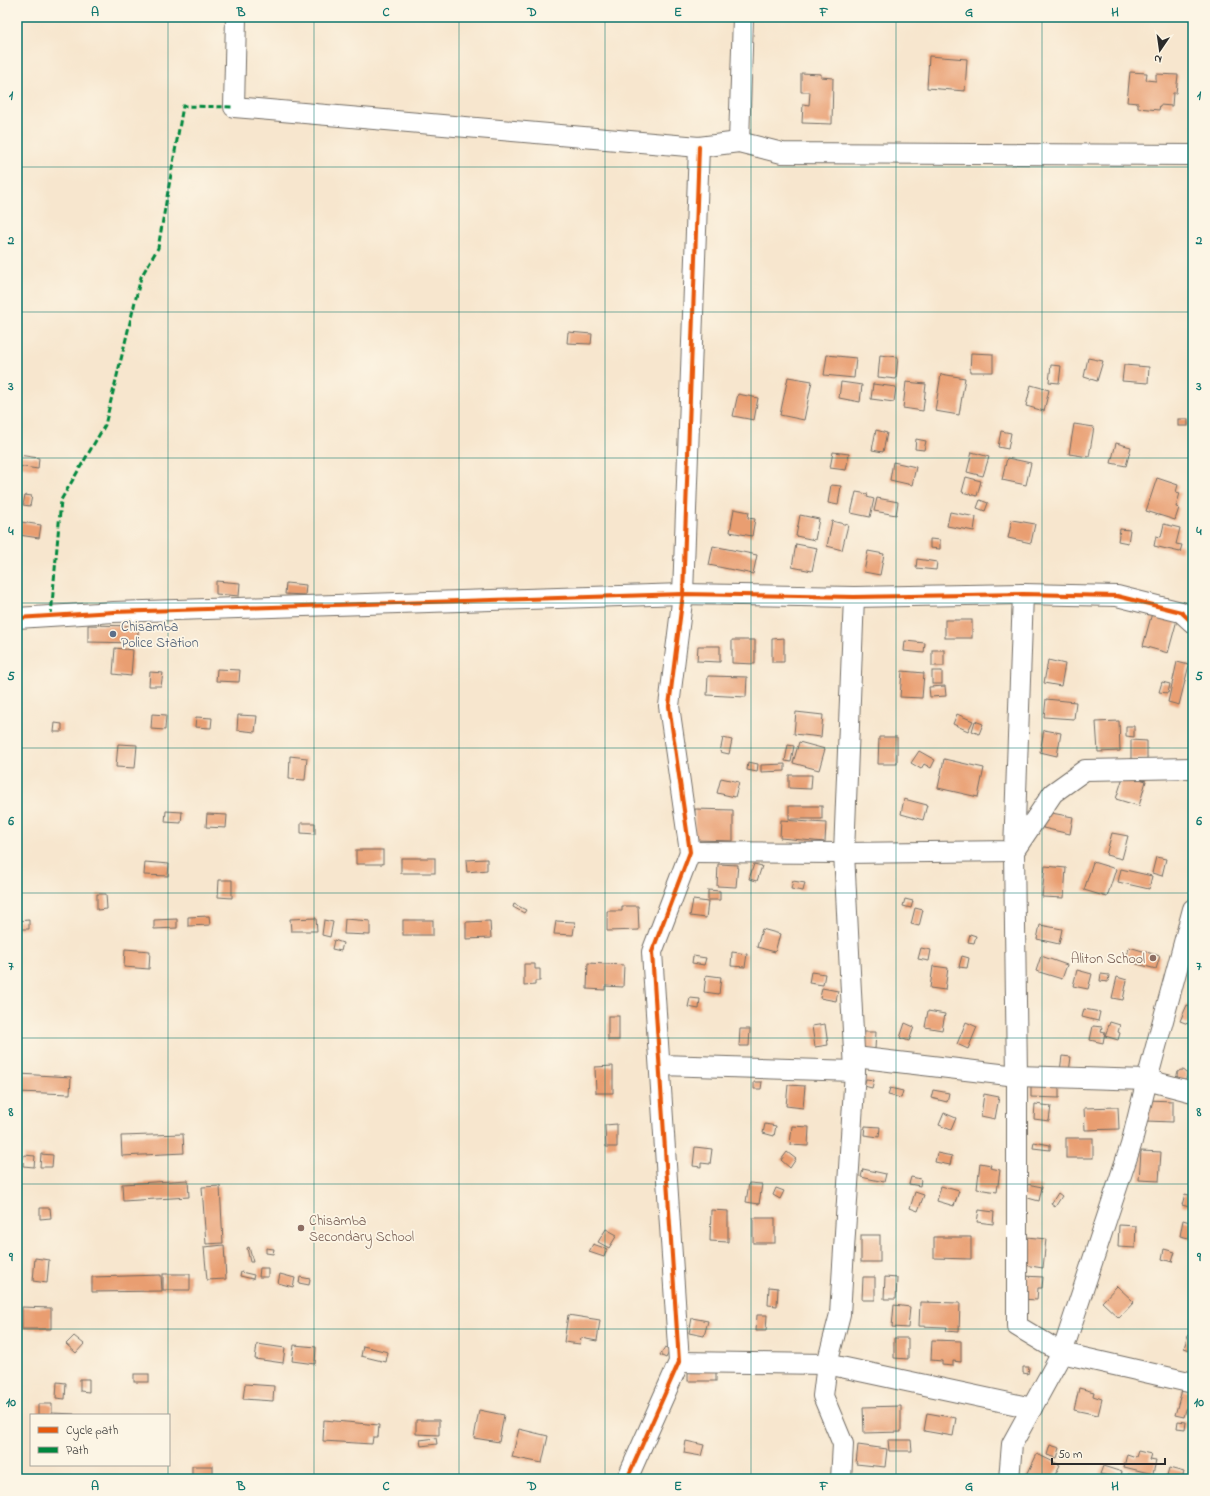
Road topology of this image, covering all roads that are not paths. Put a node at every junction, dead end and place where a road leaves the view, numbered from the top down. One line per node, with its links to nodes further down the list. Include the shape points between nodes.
1 (236, 17): 4 (street, via 234,107)
2 (742, 17): 3 (street)
3 (739, 142): 4 (street); 5 (street, via 782,153)
4 (699, 146): 6 (street)
5 (1193, 155)
6 (683, 594): 8 (street); 9 (street, via 122,612); 13 (street, via 669,706)
7 (1023, 594): 8 (street); 10 (street, via 1117,596 1181,612); 12 (street)
8 (854, 597): 14 (street)
9 (17, 618)
10 (1193, 623)
11 (1193, 768): 12 (street, via 1085,770 1053,793)
12 (1014, 851): 14 (street); 18 (street)
13 (690, 852): 14 (street); 16 (street, via 652,952)
14 (844, 853): 17 (street)
15 (1193, 909): 19 (street)
16 (660, 1064): 17 (street); 22 (street)
17 (855, 1064): 18 (street); 23 (street, via 840,1314)
18 (1017, 1076): 19 (street); 21 (street, via 1017,1326)
19 (1146, 1080): 20 (street); 21 (street, via 1131,1145)
20 (1193, 1092)
21 (1062, 1353): 24 (street); 25 (street)
22 (679, 1362): 23 (street); 26 (street)
23 (827, 1364): 25 (street); 27 (street, via 823,1396 843,1444)
24 (1193, 1383)
25 (1032, 1408): 28 (street, via 1012,1444)
26 (627, 1479)
27 (841, 1479)
28 (1009, 1479)

